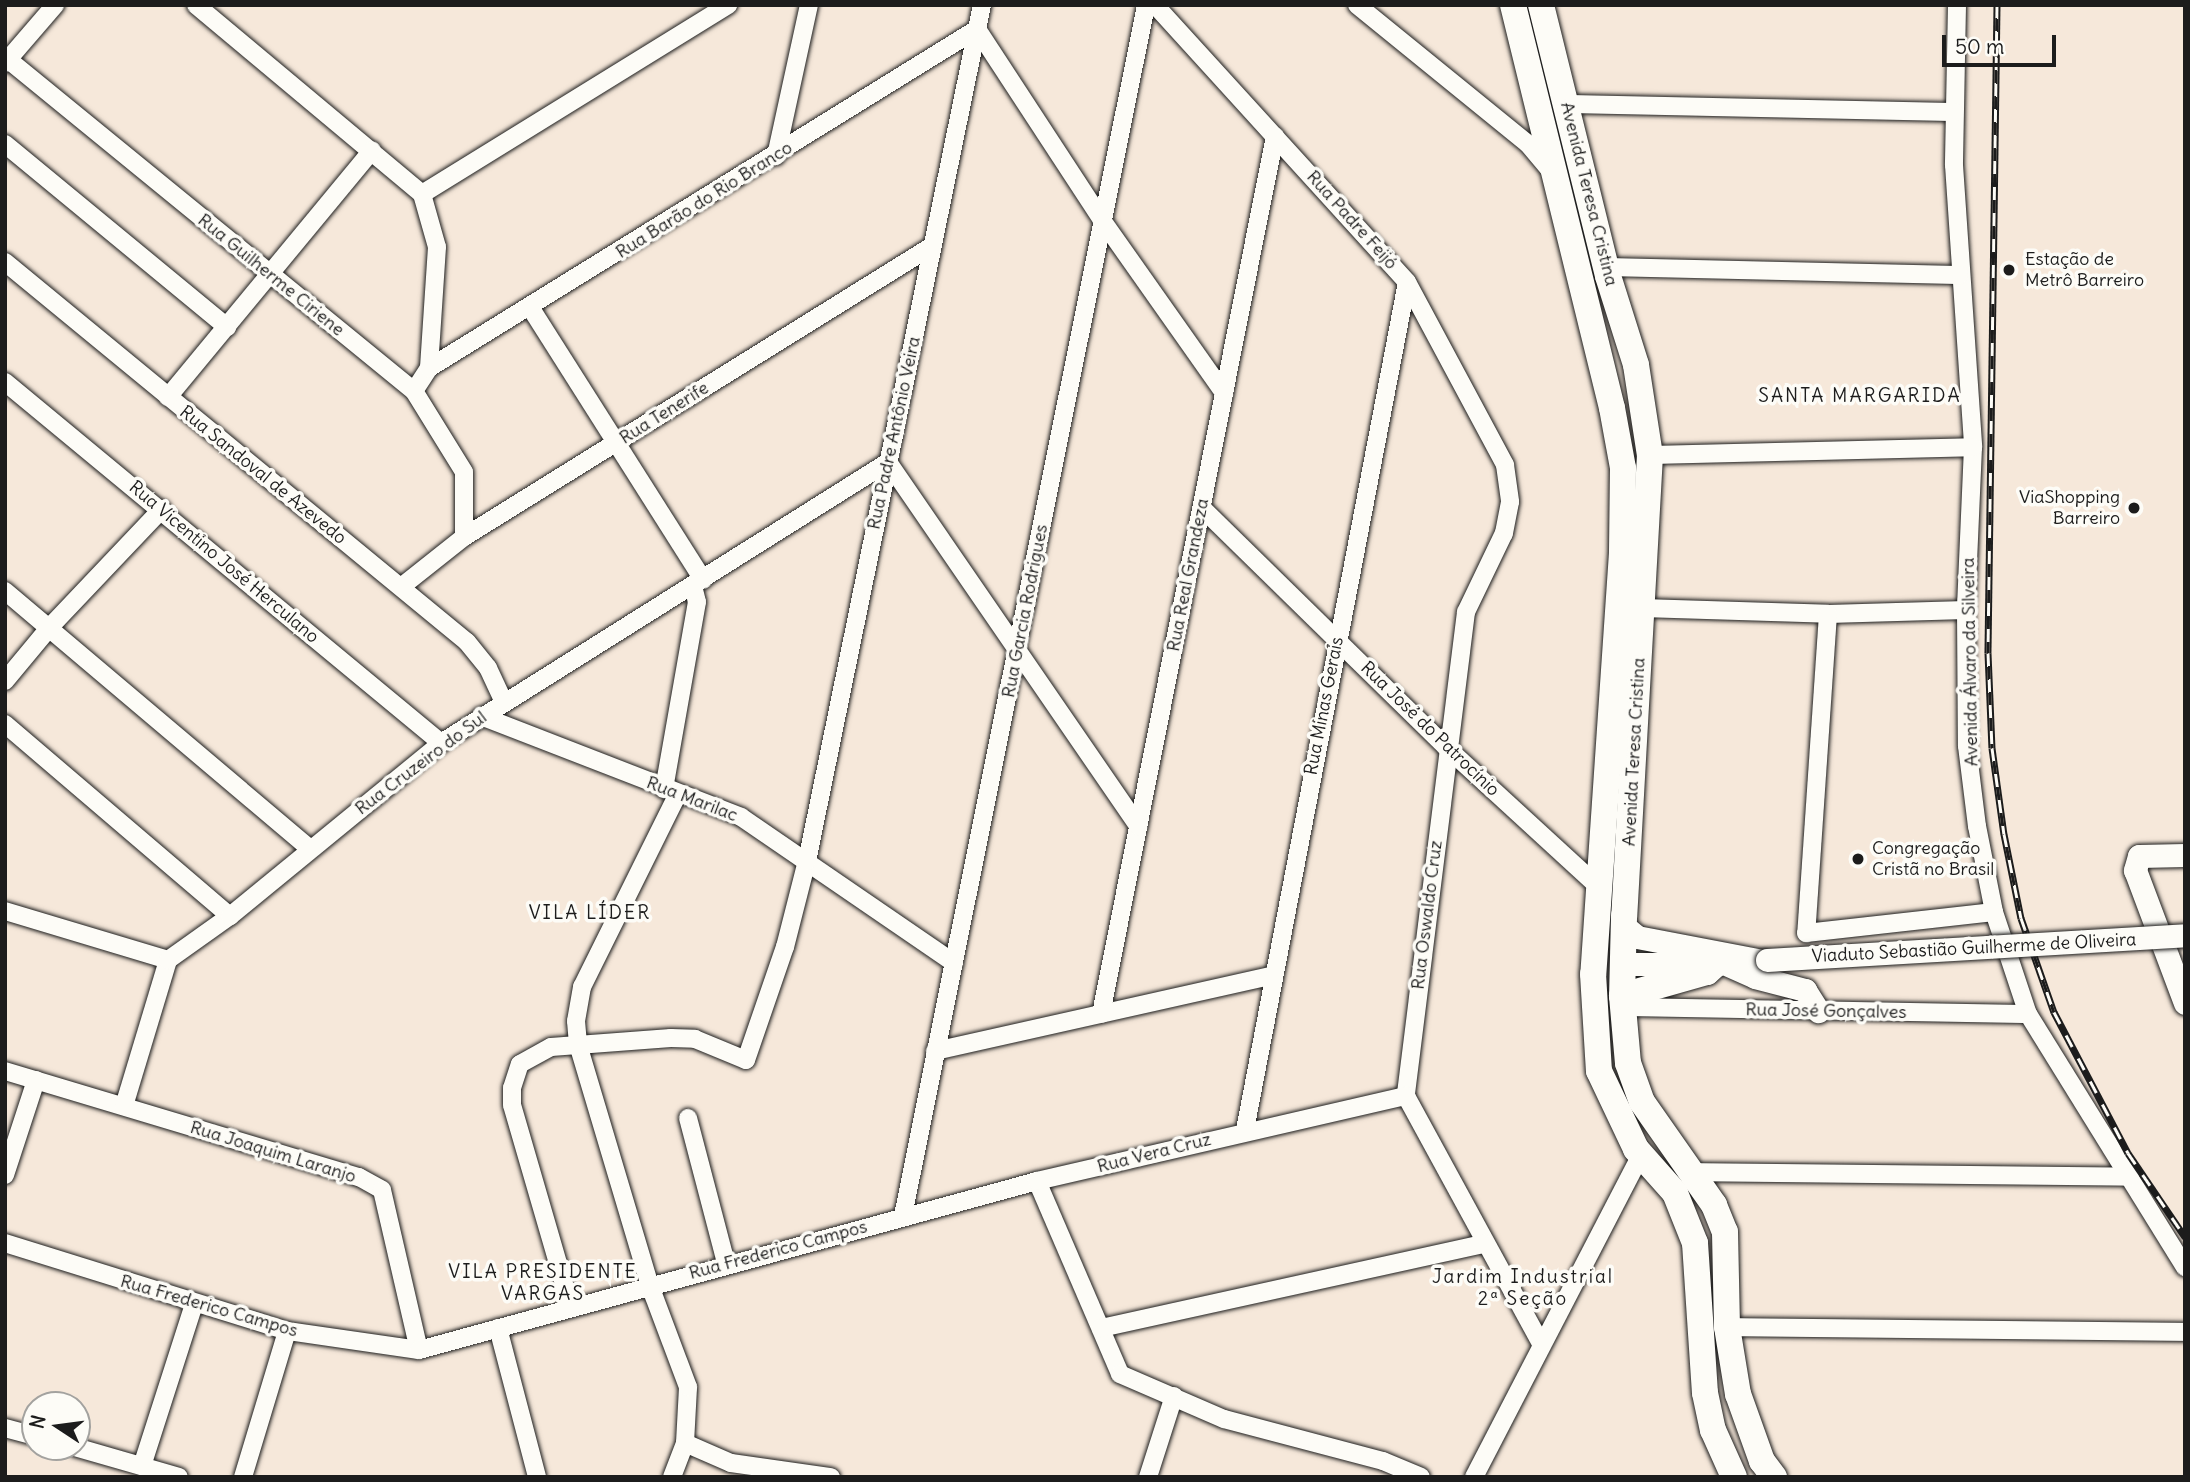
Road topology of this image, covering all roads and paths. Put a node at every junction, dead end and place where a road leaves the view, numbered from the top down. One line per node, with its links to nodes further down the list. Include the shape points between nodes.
1 (55, 5): 13 (street)
2 (196, 5): 18 (street)
3 (729, 5): 21 (street)
4 (809, 5): 19 (street)
5 (982, 5): 12 (street, Rua Padre Antônio Veira)
6 (1146, 5): 22 (street, Rua Garcia Rodrigues)
7 (1155, 5): 16 (street, Rua Padre Feijó)
8 (1357, 5): 20 (street, via 1528,144)
9 (1513, 5): 20 (main road, Avenida Teresa Cristina)
10 (1541, 5): 14 (main road, Avenida Teresa Cristina)
11 (1957, 5): 15 (street, Avenida Álvaro da Silveira)
12 (977, 29): 19 (street, Rua Barão do Rio Branco); 22 (street); 23 (street, Rua Padre Antônio Veira)
13 (6, 60): 26 (street, Rua Guilherme Ciriene)
14 (1567, 104): 15 (street); 25 (main road, Avenida Teresa Cristina)
15 (1954, 111): 27 (street, Avenida Álvaro da Silveira)
16 (1275, 136): 28 (street, Rua Padre Feijó); 34 (street, Rua Real Grandeza)
17 (5, 144): 30 (street)
18 (372, 150): 21 (street); 26 (street)
19 (776, 156): 29 (street, Rua Barão do Rio Branco)
20 (1555, 176): 64 (main road, Avenida Teresa Cristina, via 1623,468 1622,553)
21 (422, 194): 31 (street, via 437,247)
22 (1102, 220): 34 (street); 52 (street, Rua Garcia Rodrigues)
23 (932, 246): 36 (street, Rua Tenerife); 39 (street, Rua Padre Antônio Veira)
24 (5, 262): 35 (street, Rua Sandoval de Azevedo)
25 (1605, 267): 27 (street); 38 (main road, Avenida Teresa Cristina, via 1636,365)
26 (269, 274): 30 (street); 33 (street, Rua Guilherme Ciriene)
27 (1959, 275): 37 (street, Avenida Álvaro da Silveira)
28 (1407, 282): 40 (street, Rua Padre Feijó); 51 (street, Rua Minas Gerais)
29 (530, 307): 31 (street, Rua Barão do Rio Branco); 36 (street)
30 (227, 327): 35 (street)
31 (429, 368): 33 (street)
32 (5, 382): 42 (street, Rua Vicentino José Herculano)
33 (414, 391): 43 (street, Rua Guilherme Ciriene, via 464,472)
34 (1224, 393): 41 (street, Rua Real Grandeza)
35 (168, 397): 45 (street, Rua Sandoval de Azevedo)
36 (620, 442): 43 (street, Rua Tenerife); 44 (street)
37 (1973, 447): 38 (street); 48 (street, Avenida Álvaro da Silveira)
38 (1650, 455): 47 (main road, Avenida Teresa Cristina)
39 (888, 462): 44 (street, Rua Cruzeiro do Sul); 52 (street); 63 (street, Rua Padre Antônio Veira)
40 (1505, 465): 58 (street, Rua Oswaldo Cruz, via 1510,502 1504,533 1466,612)
41 (1202, 508): 51 (street, Rua José do Patrocínio); 60 (street, Rua Real Grandeza)
42 (162, 509): 50 (street); 57 (street, Rua Vicentino José Herculano)
43 (464, 537): 45 (street, Rua Tenerife)
44 (698, 583): 54 (street, Rua Cruzeiro do Sul); 59 (street)
45 (401, 587): 54 (street, Rua Sandoval de Azevedo, via 467,642 488,668)
46 (5, 592): 50 (street)
47 (1642, 608): 49 (street); 68 (main road, Avenida Teresa Cristina)
48 (1966, 611): 49 (street); 66 (street, Avenida Álvaro da Silveira, via 1967,746)
49 (1828, 614): 66 (street, via 1806,933)
50 (49, 628): 53 (street); 61 (street)
51 (1337, 639): 58 (street, Rua José do Patrocínio); 75 (street, Rua Minas Gerais)
52 (1018, 648): 60 (street); 72 (street, Rua Garcia Rodrigues)
53 (5, 681)
54 (504, 702): 55 (street, Rua Cruzeiro do Sul)
55 (481, 716): 57 (street, Rua Cruzeiro do Sul); 59 (street, Rua Marilac)
56 (5, 724): 67 (street)
57 (441, 743): 61 (street, Rua Cruzeiro do Sul)
58 (1446, 747): 64 (street, Rua José do Patrocínio); 85 (street, Rua Oswaldo Cruz)
59 (671, 791): 63 (street, Rua Marilac, via 741,817); 81 (street, via 582,986 576,1021)
60 (1138, 826): 79 (street, Rua Real Grandeza)
61 (310, 849): 67 (street, Rua Cruzeiro do Sul)
62 (2185, 855): 77 (street, via 2139,856 2135,870)
63 (807, 861): 72 (street, Rua Marilac); 81 (street, Rua Padre Antônio Veira, via 785,947 746,1060 695,1040)
64 (1600, 888): 73 (main road, via 1610,904 1611,953); 89 (main road, Avenida Teresa Cristina, via 1593,974 1598,1071)
65 (5, 911): 70 (street)
66 (1994, 912): 80 (street, Avenida Álvaro da Silveira)
67 (230, 916): 70 (street, Rua Cruzeiro do Sul)
68 (1624, 926): 71 (street, Viaduto Sebastião Guilherme de Oliveira, via 1637,937); 73 (main road, Avenida Teresa Cristina)
69 (2185, 935): 71 (street, Viaduto Sebastião Guilherme de Oliveira, bridge)
70 (168, 960): 86 (street)
71 (1765, 961): 74 (street, Viaduto Sebastião Guilherme de Oliveira)
72 (954, 963): 82 (street, Rua Garcia Rodrigues)
73 (1623, 964): 74 (street, Viaduto Sebastião Guilherme de Oliveira); 76 (main road, Avenida Teresa Cristina)
74 (1721, 964): 76 (main road); 78 (street, via 1805,990)
75 (1274, 975): 79 (street); 88 (street, Rua Minas Gerais)
76 (1622, 1001): 78 (street, Rua José Gonçalves); 90 (main road, Avenida Teresa Cristina, via 1628,1063 1642,1102)
77 (2185, 1003)
78 (1818, 1011): 80 (street, Rua José Gonçalves)
79 (1101, 1014): 82 (street)
80 (2028, 1014): 92 (street, Avenida Álvaro da Silveira)
81 (578, 1044): 99 (street); 101 (street, via 551,1047 520,1064 512,1105)
82 (935, 1051): 94 (street, Rua Garcia Rodrigues)
83 (5, 1072): 84 (street, Rua Joaquim Laranjo)
84 (36, 1080): 86 (street, Rua Joaquim Laranjo); 91 (street)
85 (1406, 1096): 88 (street, Rua Vera Cruz); 96 (street)
86 (124, 1106): 108 (street, Rua Joaquim Laranjo, via 359,1177 382,1191)
87 (688, 1118): 97 (street)
88 (1245, 1130): 93 (street, Rua Vera Cruz)
89 (1641, 1154): 107 (street); 113 (main road, Avenida Teresa Cristina, via 1675,1193 1695,1243 1704,1393)
90 (1689, 1172): 92 (street); 102 (main road, Avenida Teresa Cristina, via 1714,1205 1725,1231)
91 (5, 1175)
92 (2130, 1177): 98 (street, Avenida Álvaro da Silveira)
93 (1037, 1181): 94 (street, Rua Vera Cruz); 104 (street)
94 (903, 1216): 97 (street, Rua Frederico Campos)
95 (5, 1243): 100 (street, Rua Frederico Campos)
96 (1485, 1244): 104 (street); 107 (street)
97 (726, 1263): 99 (street, Rua Frederico Campos)
98 (2185, 1267)
99 (650, 1286): 101 (street, Rua Frederico Campos); 110 (street, via 688,1387)
100 (194, 1304): 105 (street, Rua Frederico Campos); 112 (street)
101 (571, 1308): 103 (street, Rua Frederico Campos)
102 (1727, 1326): 106 (street); 122 (main road, Avenida Teresa Cristina, via 1738,1394 1762,1461)
103 (498, 1328): 108 (street, Rua Frederico Campos); 116 (street)
104 (1101, 1328): 109 (street, via 1120,1374)
105 (287, 1331): 108 (street, Rua Frederico Campos); 115 (street)
106 (2185, 1332)
107 (1540, 1342): 121 (street)
108 (419, 1350)
109 (1174, 1396): 119 (street); 120 (street, via 1248,1427 1383,1461)
110 (685, 1443): 117 (street); 118 (street, via 732,1464)
111 (91, 1452): 112 (street)
112 (142, 1466): 114 (street)
113 (1729, 1473)
114 (179, 1477)
115 (243, 1477)
116 (537, 1477)
117 (672, 1477)
118 (831, 1477)
119 (1148, 1477)
120 (1421, 1477)
121 (1474, 1477)
122 (1774, 1477)

